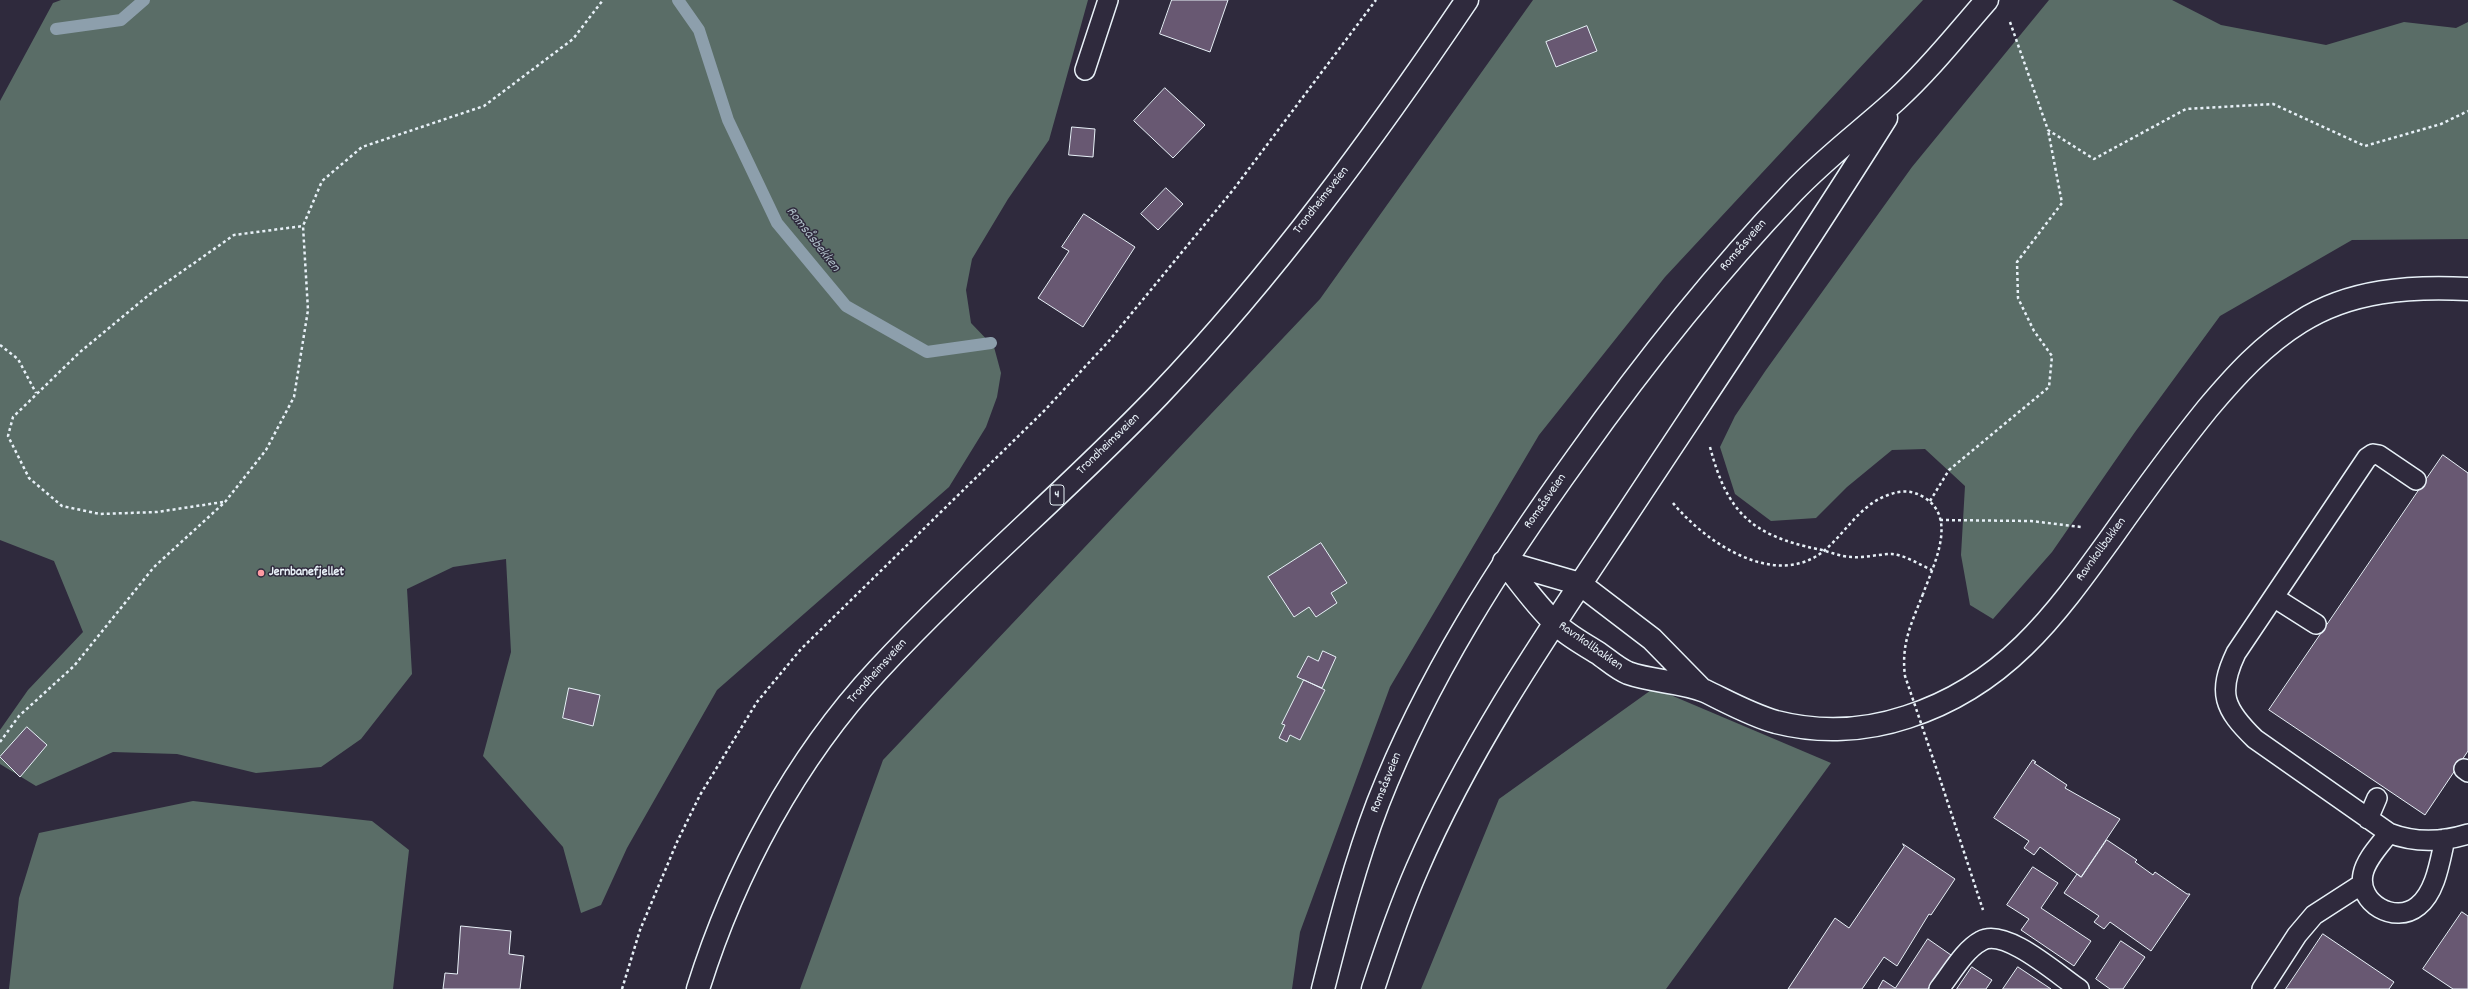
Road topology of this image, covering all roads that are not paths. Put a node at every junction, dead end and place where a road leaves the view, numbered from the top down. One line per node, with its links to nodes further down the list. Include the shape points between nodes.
1 (1108, 0): 4 (lane)
2 (1468, 0): 20 (main road, Trondheimsveien / 4, via 1410,84 1352,161 1248,296 1205,345 1120,436 953,593 876,672 847,707 814,751 762,838 724,917)
3 (1987, 0): 5 (main road, Romsåsveien)
4 (1085, 70)
5 (1900, 97): 8 (main road, Romsåsveien, via 1795,189 1694,304 1612,408); 9 (main road, Romsåsveien, via 1824,217)
6 (2468, 289): 13 (main road, Ravnkollbakken, via 2412,287 2371,294 2337,304 2301,321 2263,349 2231,380 2168,459 2070,595 2017,654 1970,688 1925,712 1862,728 1803,727 1755,714)
7 (2416, 480): 10 (lane, via 2378,455 2373,454 2367,458)
8 (1504, 562): 9 (main road, Ravnkollbakken); 11 (main road, Ravnkollbakken); 21 (main road, Romsåsveien, via 1423,702 1378,803 1356,868)
9 (1580, 584): 11 (main road, Romsåsveien); 13 (main road, Ravnkollbakken, via 1652,639)
10 (2274, 598): 12 (lane); 15 (lane, via 2236,653 2226,673 2224,690 2229,709 2256,739)
11 (1554, 623): 13 (main road, Ravnkollbakken, via 1627,673); 22 (main road, Romsåsveien, via 1452,797 1417,869)
12 (2316, 624)
13 (1701, 689)
14 (2378, 798): 15 (lane)
15 (2368, 819): 16 (lane)
16 (2389, 833): 18 (lane, via 2407,840); 19 (lane, via 2366,866)
17 (2468, 834): 18 (lane)
18 (2445, 839): 19 (lane, via 2432,885 2422,902 2411,911 2399,913 2379,908 2371,902)
19 (2362, 884): 25 (lane, via 2314,915 2297,935)
20 (698, 989)
21 (1323, 989)
22 (1373, 989)
23 (1939, 989): 24 (lane, via 1967,953 1981,941 1992,937 2011,942)
24 (2079, 989)
25 (2262, 989)

